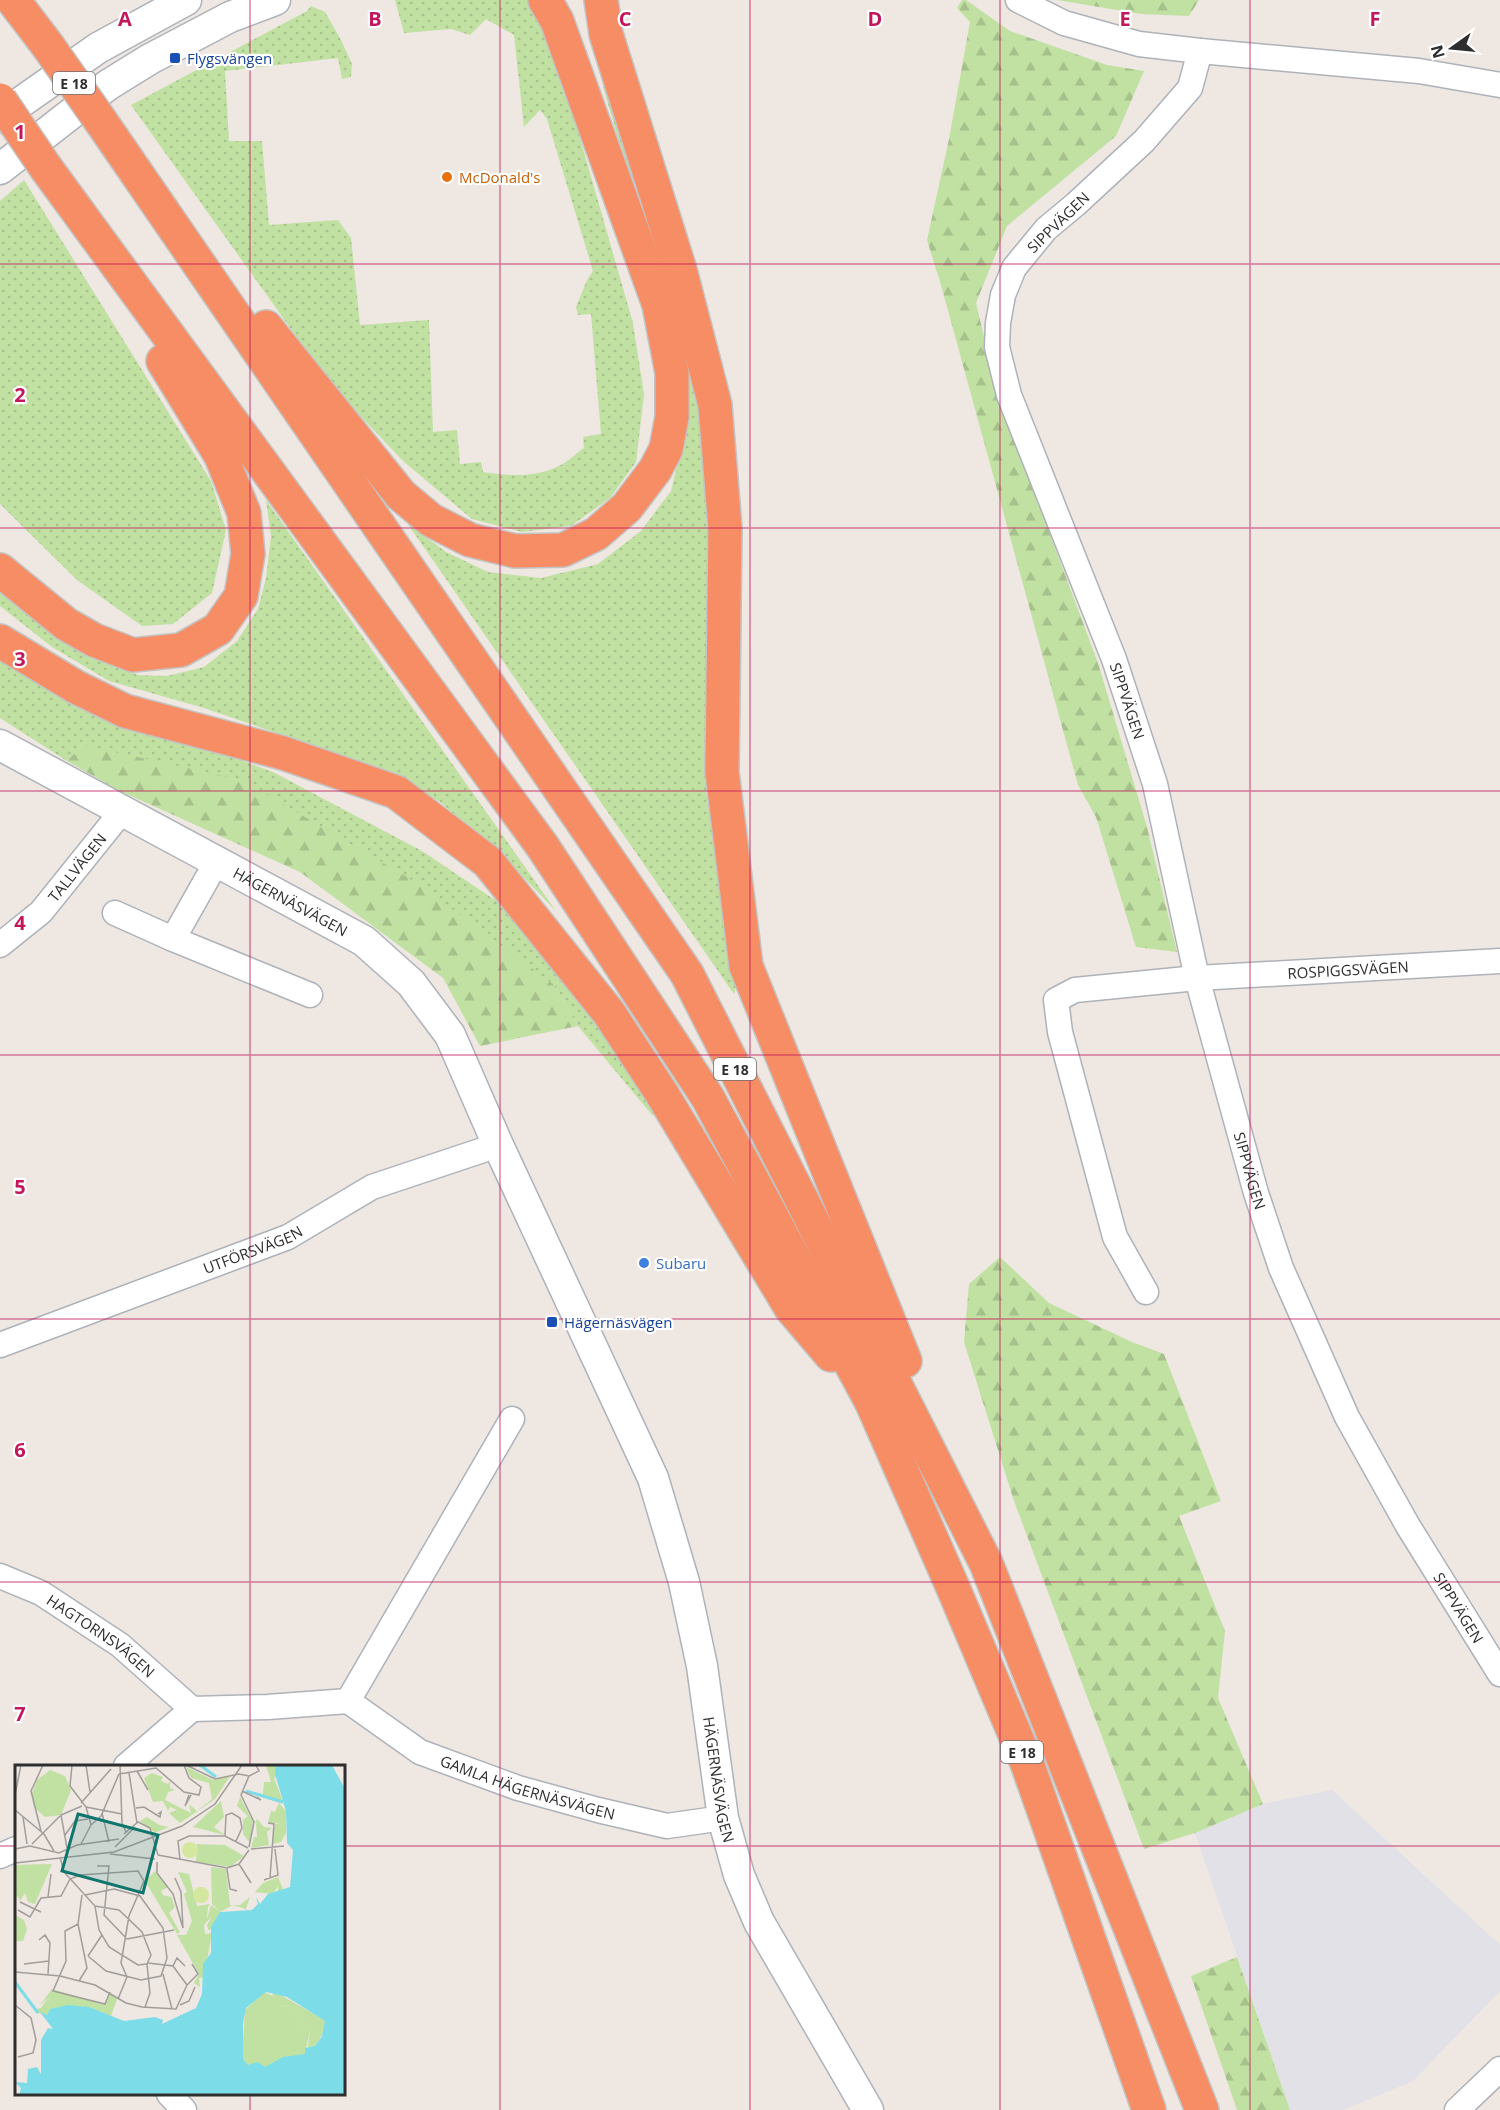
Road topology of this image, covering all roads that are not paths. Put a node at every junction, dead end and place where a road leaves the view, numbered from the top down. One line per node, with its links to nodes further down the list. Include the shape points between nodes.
1 (13, 0): 11 (highway, E 18, bridge)
2 (186, 0): 10 (street, via 98,48)
3 (274, 0): 13 (street, via 230,17 150,58)
4 (545, 0): 11 (highway, via 557,21 658,305 672,374 672,417 666,449 655,470 627,507 596,534 563,550 515,552 471,540 430,520 401,495)
5 (601, 0): 30 (highway, via 606,34 680,270 715,405 725,528 722,772 746,966)
6 (1017, 0): 7 (street, via 1064,22 1139,44)
7 (1200, 51): 8 (street, via 1419,71); 23 (street, SIPPVÄGEN, via 1190,88 1144,141 1046,229 1014,268 1003,295 997,347 1008,395 1114,659 1155,784)
8 (1500, 84)
9 (0, 100): 12 (highway, E 18, bridge)
10 (0, 117)
11 (100, 120): 30 (highway, E 18, via 687,975)
12 (46, 168): 14 (highway, via 221,456 244,513 248,554 241,596 218,629 181,650 133,655 66,624); 28 (highway, E 18, via 543,847 708,1098)
13 (0, 169)
14 (0, 570)
15 (0, 641): 28 (highway, via 76,687 125,711 283,753 396,792 489,862 609,1013 790,1308)
16 (0, 745): 17 (street, HÄGERNÄSVÄGEN)
17 (123, 810): 18 (street, HÄGERNÄSVÄGEN); 21 (street, TALLVÄGEN, via 41,912)
18 (217, 861): 20 (street); 25 (street, HÄGERNÄSVÄGEN, via 364,941 411,983 450,1035)
19 (115, 913): 20 (street)
20 (173, 939): 24 (street)
21 (0, 945)
22 (1500, 961): 23 (street, ROSPIGGSVÄGEN)
23 (1197, 978): 26 (street, ROSPIGGSVÄGEN, via 1076,990 1056,1000 1060,1032 1115,1237); 32 (street, SIPPVÄGEN, via 1256,1193 1286,1278 1347,1417 1408,1526)
24 (310, 995)
25 (498, 1144): 27 (street, UTFÖRSVÄGEN, via 372,1187 288,1237); 36 (street, HÄGERNÄSVÄGEN, via 653,1478 684,1582 700,1656)
26 (1146, 1293)
27 (0, 1345)
28 (872, 1403): 43 (highway, E 18, via 1027,1763)
29 (512, 1419): 33 (street)
30 (986, 1563): 44 (highway, E 18)
31 (0, 1576): 34 (street, HAGTORNSVÄGEN, via 41,1593 120,1645)
32 (1500, 1674)
33 (348, 1701): 34 (street); 36 (street, GAMLA HÄGERNÄSVÄGEN, via 420,1752 518,1788 667,1826)
34 (192, 1709): 35 (street)
35 (128, 1765)
36 (723, 1818): 42 (street, HÄGERNÄSVÄGEN, via 739,1875 759,1922)
37 (15, 1849): 38 (street)
38 (0, 1856)
39 (1500, 2069): 45 (street)
40 (170, 2095): 41 (street)
41 (184, 2110)
42 (868, 2110)
43 (1149, 2110)
44 (1202, 2110)
45 (1457, 2110)

